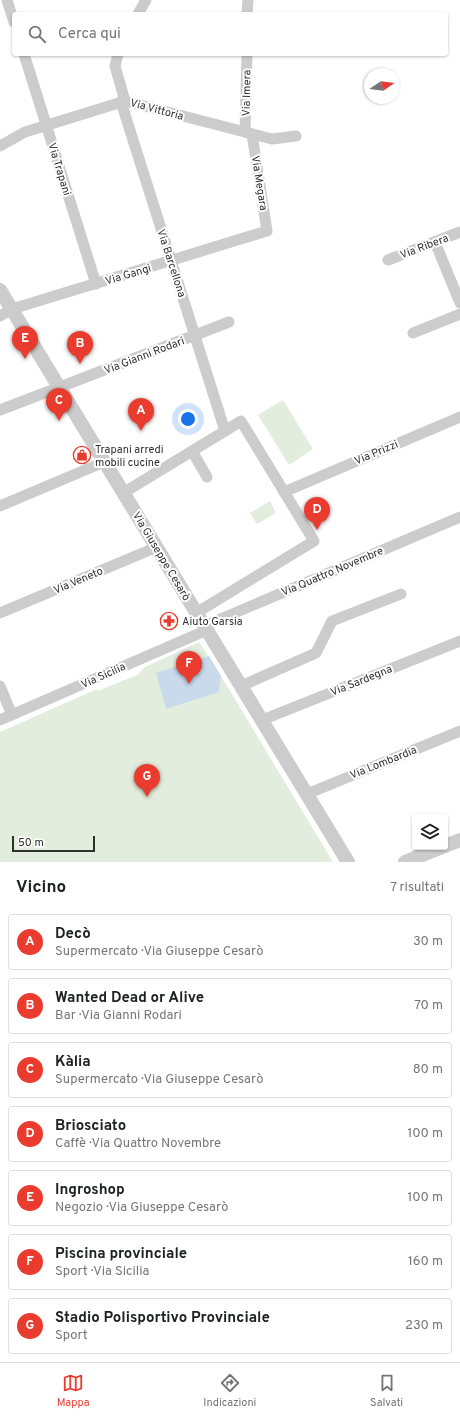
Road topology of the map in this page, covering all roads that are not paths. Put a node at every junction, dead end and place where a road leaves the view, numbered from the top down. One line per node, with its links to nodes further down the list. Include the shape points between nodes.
1 (7, 0): 6 (street)
2 (248, 0): 5 (street)
3 (142, 1): 4 (street)
4 (139, 12)
5 (247, 12)
6 (12, 16)
7 (25, 56): 11 (street, Via Trapani)
8 (118, 56): 10 (street, Via Barcellona, via 115,66)
9 (246, 56): 12 (street, Via Imera)
10 (123, 102): 11 (street, Via Vittoria); 12 (street, Via Vittoria); 19 (street, Via Barcellona)
11 (46, 125): 14 (street, Via Vittoria, via 25,132); 20 (street, Via Trapani)
12 (248, 133): 13 (street, Via Vittoria, via 272,138); 15 (street, Via Megara)
13 (296, 136)
14 (0, 146)
15 (268, 232): 19 (street, Via Gangi)
16 (460, 232): 17 (street, Via Ribera)
17 (436, 242): 18 (street, Via Ribera); 22 (street)
18 (388, 260)
19 (171, 261): 20 (street, Via Gangi); 27 (street, Via Barcellona)
20 (96, 284): 23 (street, Via Gangi)
21 (0, 290): 23 (street, Via Giuseppe Cesarò)
22 (460, 303)
23 (6, 312): 28 (street, Via Giuseppe Cesarò)
24 (460, 314): 26 (street)
25 (229, 322): 27 (street, Via Gianni Rodari)
26 (413, 333)
27 (195, 335): 28 (street, Via Gianni Rodari); 31 (street, Via Barcellona)
28 (59, 387): 29 (street, Via Gianni Rodari); 33 (street, Via Giuseppe Cesarò)
29 (0, 410)
30 (460, 417): 35 (street, Via Prizzi)
31 (224, 427): 32 (street); 35 (street, via 241,421)
32 (192, 451): 34 (street); 36 (street)
33 (104, 462): 36 (street, Via Giuseppe Cesarò); 37 (street)
34 (207, 477)
35 (288, 490): 42 (street, via 314,541)
36 (123, 493): 39 (street, Via Giuseppe Cesarò)
37 (0, 506)
38 (460, 517): 43 (street, Via Quattro Novembre)
39 (157, 547): 41 (street, Via Veneto); 42 (street, Via Giuseppe Cesarò)
40 (401, 594): 46 (street, via 332,621 316,653)
41 (0, 613)
42 (196, 613): 43 (street, Via Giuseppe Cesarò)
43 (206, 628): 46 (street, Via Giuseppe Cesarò); 47 (street, Via Sicilia)
44 (460, 641): 49 (street, Via Sardegna)
45 (0, 686): 47 (street)
46 (241, 686): 49 (street, Via Giuseppe Cesarò)
47 (12, 715): 48 (street, Via Sicilia)
48 (0, 720)
49 (262, 720): 51 (street, Via Giuseppe Cesarò)
50 (460, 731): 51 (street, Via Lombardia)
51 (307, 794): 55 (street, Via Giuseppe Cesarò)
52 (460, 840): 53 (street)
53 (448, 845)
54 (435, 850): 56 (street)
55 (348, 862)
56 (405, 862)

